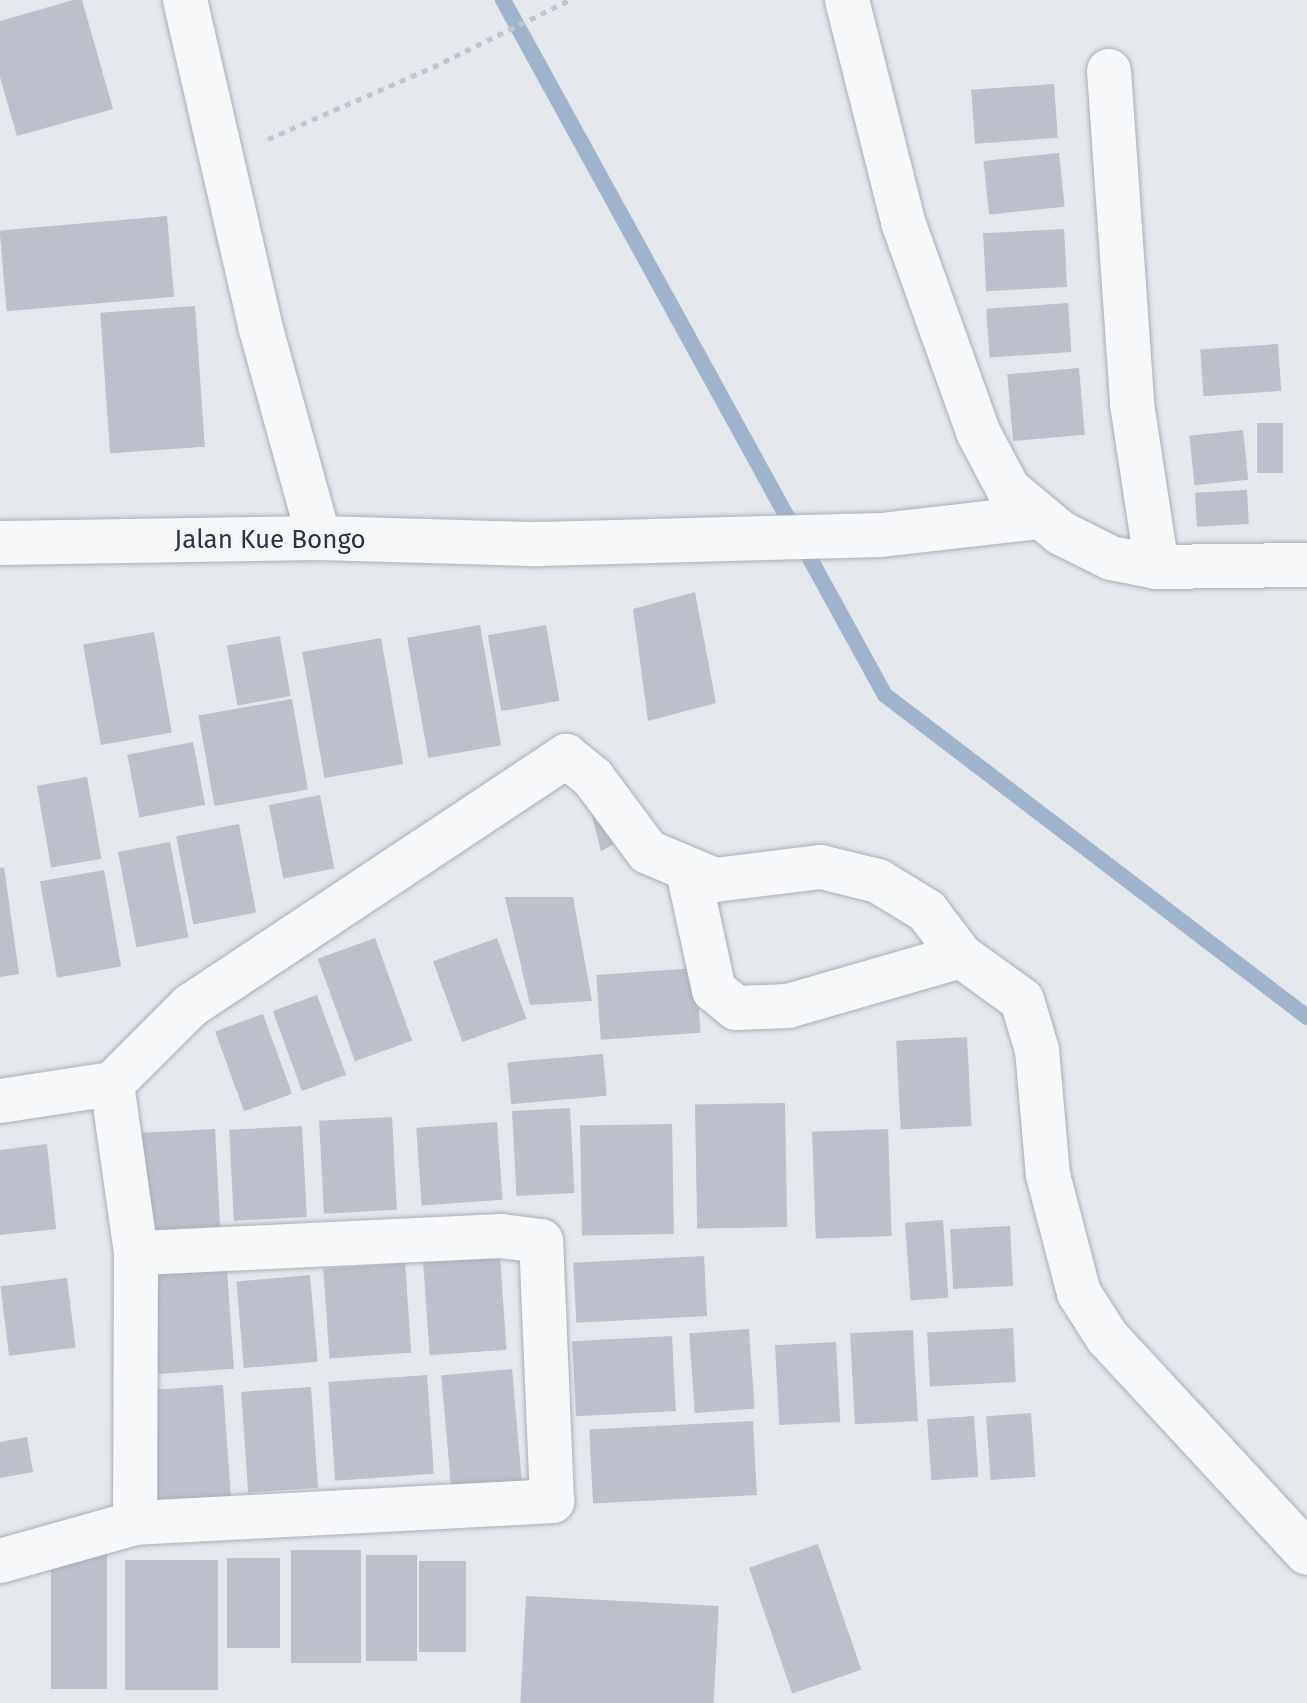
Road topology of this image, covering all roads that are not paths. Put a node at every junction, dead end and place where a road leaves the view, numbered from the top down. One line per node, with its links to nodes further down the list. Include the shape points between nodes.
1 (185, 0): 5 (street, via 218,155)
2 (847, 0): 4 (street, via 903,222 978,432 1008,489)
3 (1109, 71): 8 (street, via 1132,404)
4 (1038, 517): 5 (street, Jalan Kue Bongo, via 881,535 539,544); 8 (street, via 1111,558)
5 (319, 538): 6 (street, Jalan Kue Bongo)
6 (0, 543)
7 (1307, 565): 8 (street)
8 (1157, 567)
9 (688, 871): 10 (street, via 715,880 821,867 878,881 927,911); 10 (street, via 714,990 736,1008 788,1006); 11 (street, via 648,852 593,778 566,756 190,1006)
10 (961, 956): 15 (street, via 1022,1000 1037,1050 1048,1175 1079,1293 1089,1311 1252,1498)
11 (112, 1084): 12 (street); 13 (street)
12 (0, 1101)
13 (136, 1253): 14 (street); 14 (street, via 501,1236 541,1241 555,1495 537,1506)
14 (135, 1523): 16 (street)
15 (1307, 1553)
16 (0, 1561)

